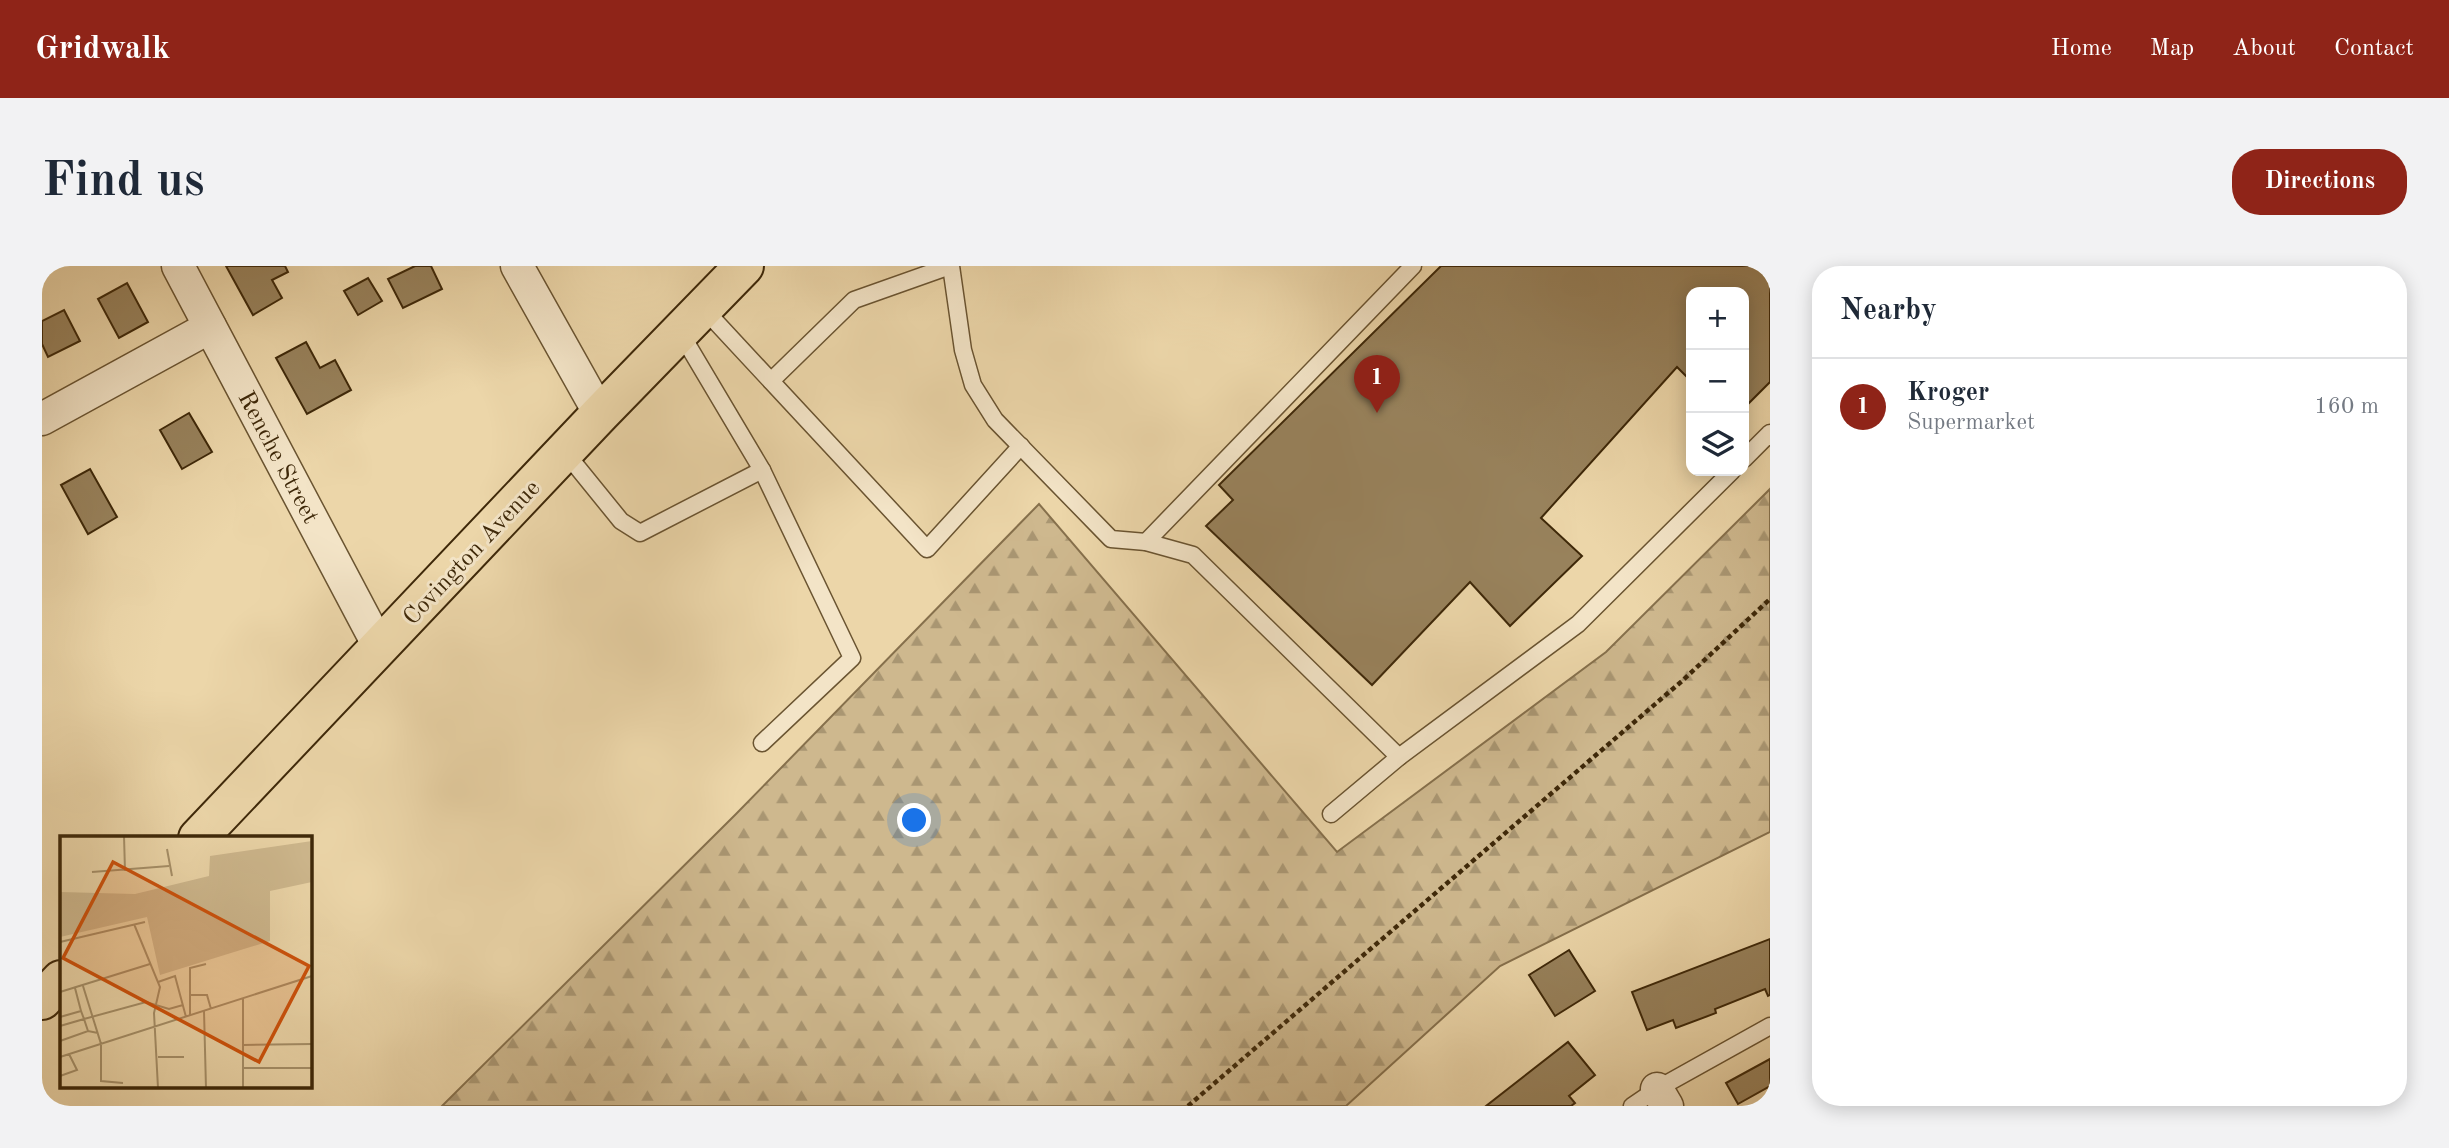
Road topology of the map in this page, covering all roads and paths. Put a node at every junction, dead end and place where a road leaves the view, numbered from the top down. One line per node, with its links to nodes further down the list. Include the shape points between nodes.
1 (178, 266): 7 (street, Renche Street)
2 (517, 266): 9 (street)
3 (744, 266): 6 (main road, Covington Avenue)
4 (951, 266): 8 (lane, via 854,300); 12 (lane, via 973,385 995,420)
5 (1413, 266): 17 (lane)
6 (692, 320): 8 (lane); 9 (main road, Covington Avenue); 15 (lane)
7 (210, 327): 10 (street); 19 (street, Renche Street)
8 (771, 381): 12 (lane, via 927,550)
9 (600, 414): 13 (main road, Covington Avenue)
10 (42, 419)
11 (1770, 433): 14 (lane)
12 (1021, 446): 17 (lane, via 1111,539)
13 (565, 452): 15 (lane, via 621,521 640,533); 19 (main road, Covington Avenue)
14 (1749, 454)
15 (762, 470): 20 (lane, via 852,658)
16 (1727, 476): 21 (lane, via 1578,624)
17 (1146, 542): 21 (lane, via 1194,555)
18 (1770, 599): 28 (path, via 1682,681)
19 (380, 648): 23 (main road, Covington Avenue)
20 (762, 743)
21 (1399, 757): 22 (lane)
22 (1331, 814)
23 (200, 836)
24 (60, 981): 25 (main road)
25 (42, 1000)
26 (1770, 1026): 27 (lane)
27 (1652, 1100)
28 (1188, 1106)

